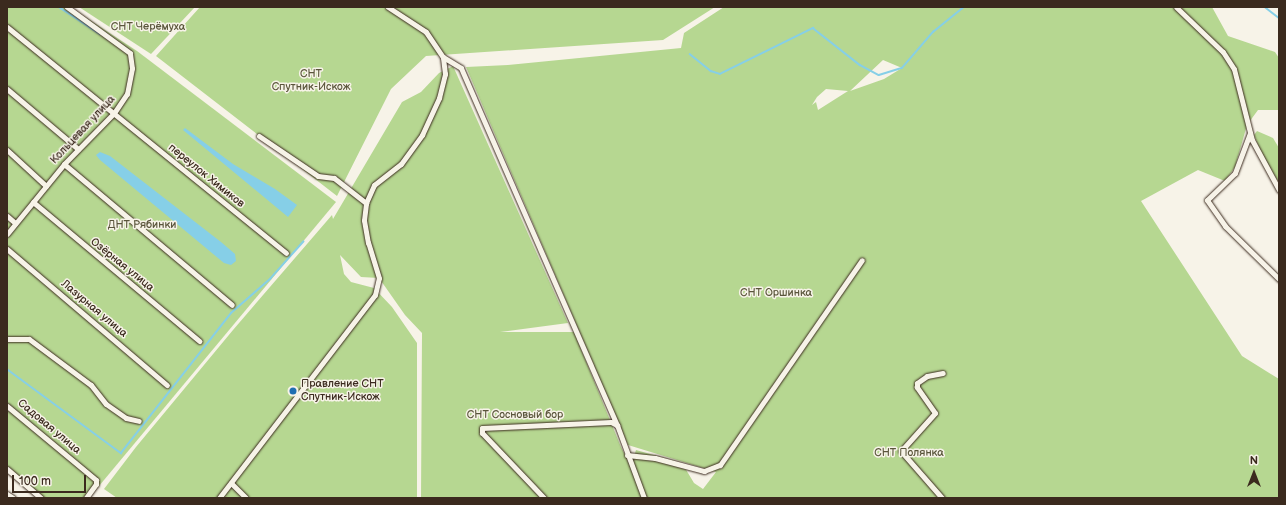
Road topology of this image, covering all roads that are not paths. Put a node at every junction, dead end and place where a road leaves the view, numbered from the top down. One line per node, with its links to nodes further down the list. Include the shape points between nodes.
1 (67, 7): 7 (street, Кольцевая улица, via 130,53 132,68 128,87 123,102)
2 (388, 7): 5 (street, via 426,32)
3 (1176, 7): 8 (street, via 1223,52 1234,69)
4 (7, 27): 7 (street, переулок Химиков)
5 (443, 57): 16 (street, via 445,74 439,98 422,135 401,164 374,185); 31 (street, via 461,68)
6 (7, 89): 10 (street)
7 (114, 113): 10 (street, Кольцевая улица); 21 (street, переулок Химиков)
8 (1250, 132): 14 (street, via 1267,171); 23 (street, via 1235,173 1207,200 1225,226)
9 (259, 136): 16 (street, via 318,176 334,178)
10 (78, 149): 12 (street, Кольцевая улица)
11 (7, 150): 13 (street)
12 (64, 164): 13 (street, Кольцевая улица); 24 (street)
13 (46, 186): 15 (street, Кольцевая улица)
14 (1279, 190)
15 (33, 202): 18 (street, Кольцевая улица); 26 (street, Озёрная улица)
16 (366, 203): 34 (street, via 364,220 379,278 375,295)
17 (7, 216): 18 (street)
18 (15, 223): 19 (street, Кольцевая улица)
19 (7, 234)
20 (7, 249): 28 (street, Лазурная улица)
21 (286, 254)
22 (862, 260): 32 (street, via 720,465 704,471 655,458)
23 (1279, 279)
24 (232, 304)
25 (7, 339): 30 (street, via 29,339 91,385 106,404 126,418)
26 (199, 341)
27 (943, 373): 43 (street, via 927,376 917,383 917,387 935,413 901,451)
28 (168, 385)
29 (7, 406): 38 (street, Садовая улица, via 96,480)
30 (139, 421)
31 (617, 425): 32 (street); 41 (street, via 610,422 482,428 482,433)
32 (627, 455): 42 (street)
33 (7, 469): 37 (street)
34 (232, 483): 39 (street); 40 (street)
35 (7, 494): 36 (street)
36 (12, 498)
37 (41, 498)
38 (86, 498)
39 (219, 498)
40 (246, 498)
41 (544, 498)
42 (644, 498)
43 (942, 498)

